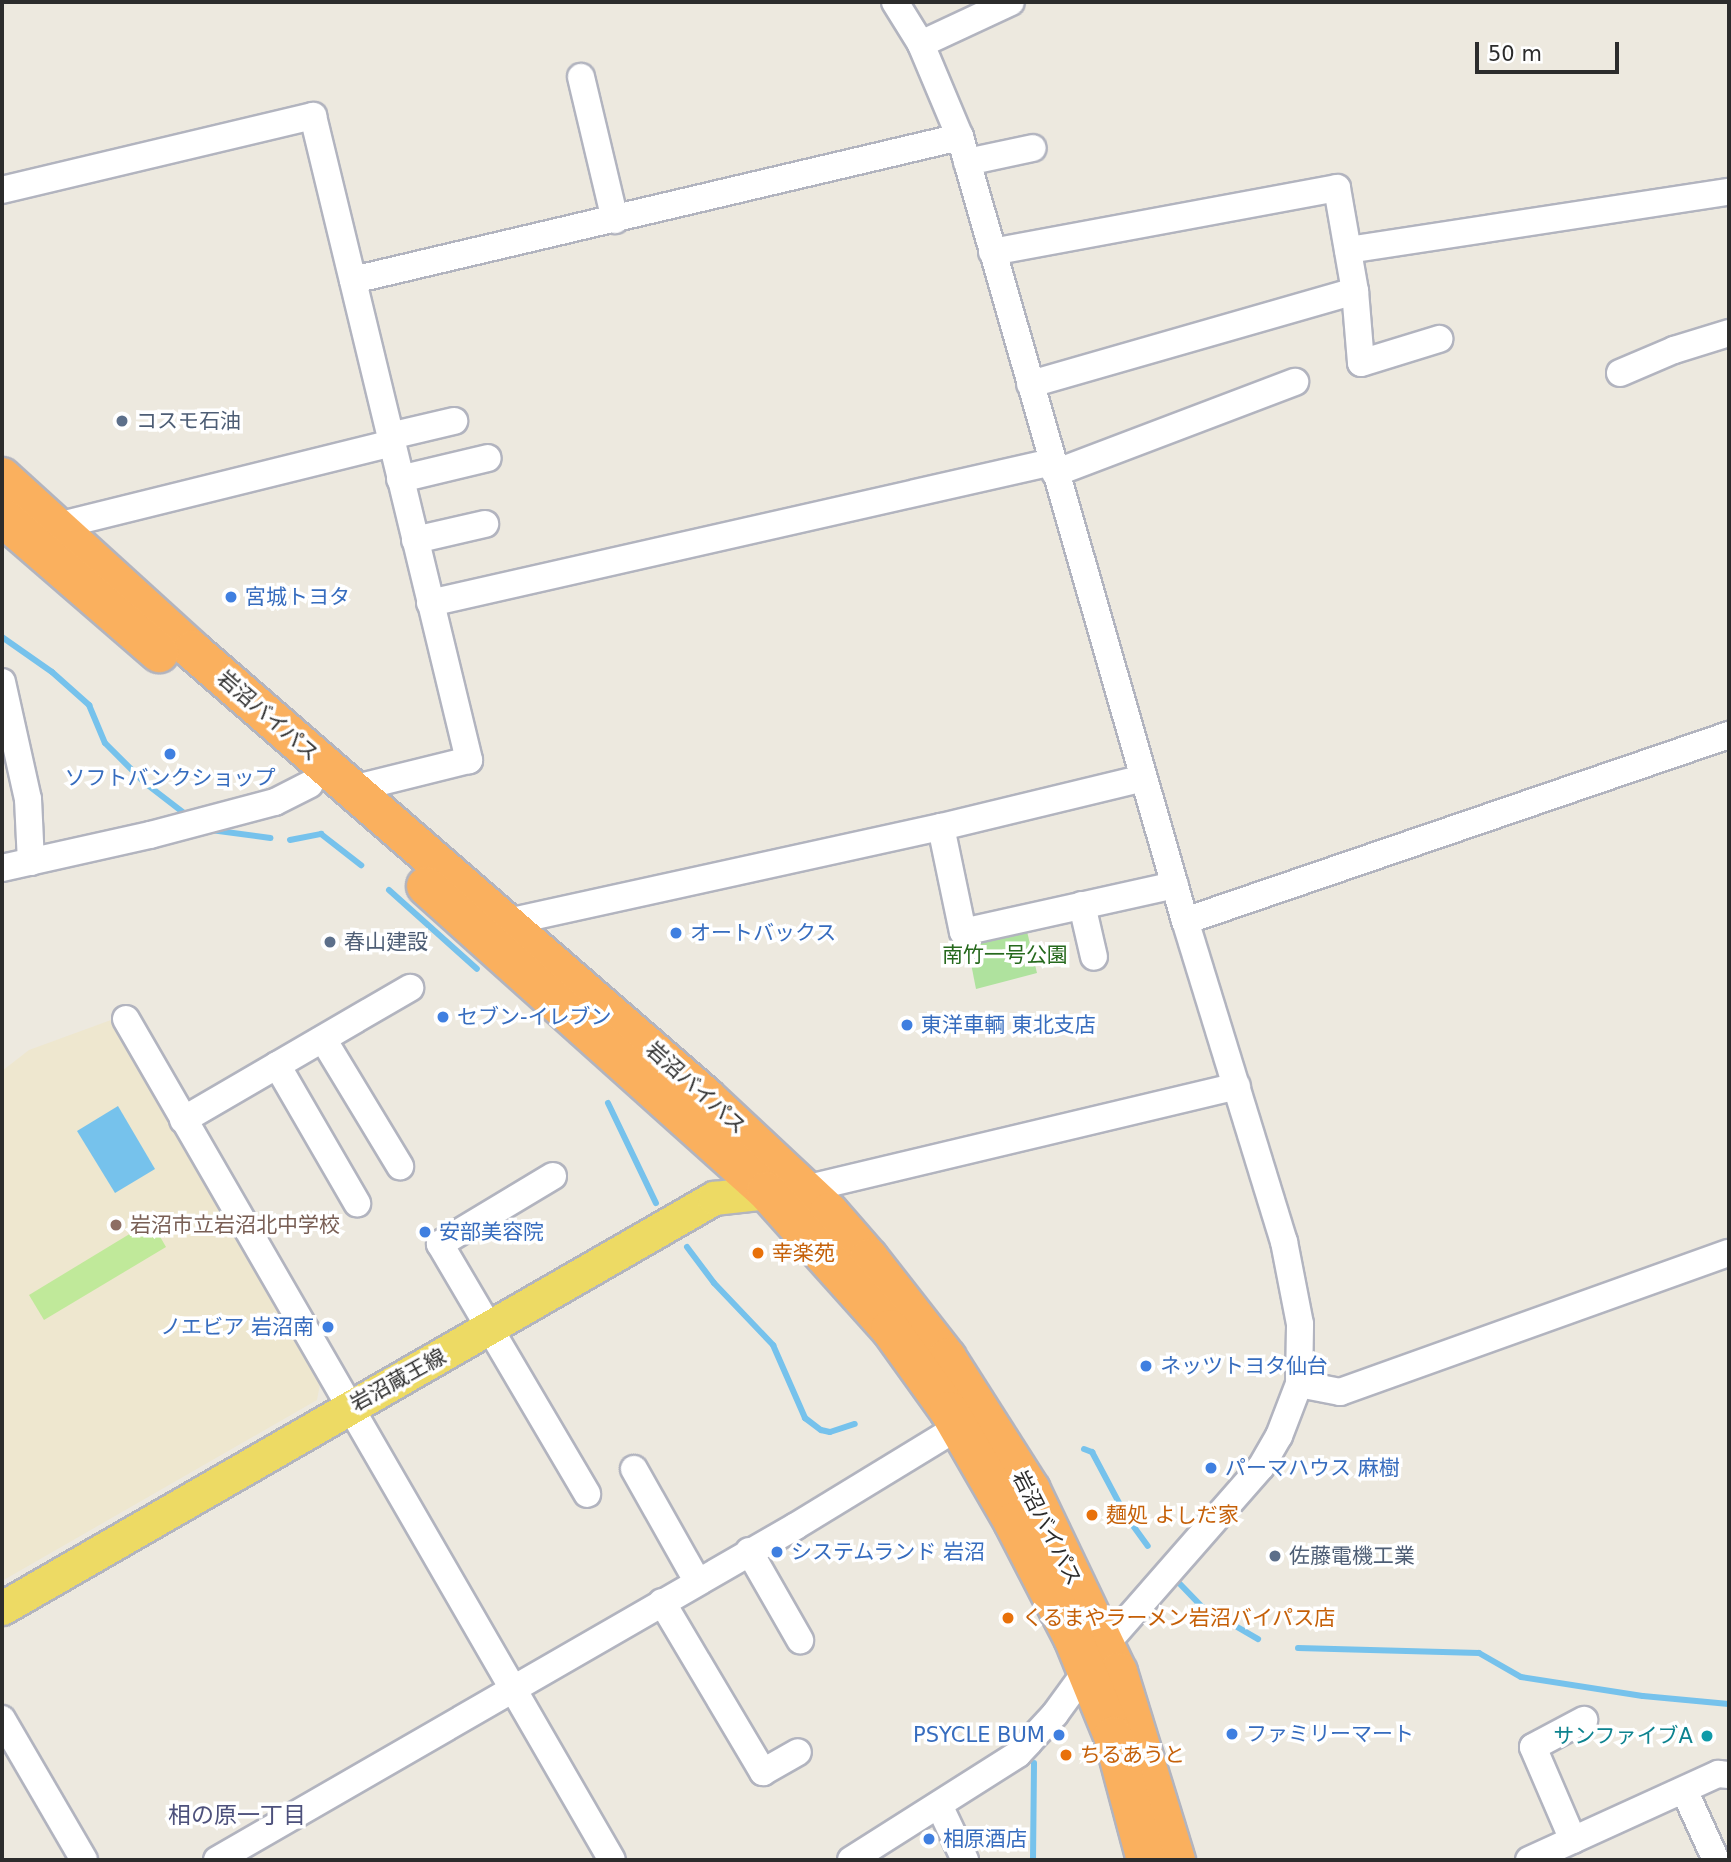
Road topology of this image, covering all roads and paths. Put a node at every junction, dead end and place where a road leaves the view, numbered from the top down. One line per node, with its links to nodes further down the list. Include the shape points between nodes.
1 (895, 2): 3 (street)
2 (1011, 2): 3 (street)
3 (921, 44): 6 (street)
4 (582, 77): 9 (street)
5 (1032, 148): 6 (street)
6 (963, 150): 9 (street); 11 (street)
7 (2, 190): 12 (street, via 313,117)
8 (1729, 192): 10 (street)
9 (615, 220): 12 (street)
10 (1348, 250): 11 (street, via 1337,188); 13 (street)
11 (992, 251): 18 (street)
12 (353, 280): 20 (street)
13 (1355, 290): 15 (street, via 1361,363); 18 (street)
14 (1729, 333): 16 (street)
15 (1439, 339)
16 (1620, 373)
17 (1295, 382): 22 (street)
18 (1030, 384): 22 (street)
19 (454, 421): 20 (street)
20 (391, 440): 24 (street); 26 (street)
21 (488, 458): 24 (street)
22 (1054, 467): 29 (street); 32 (street)
23 (2, 477): 26 (highway, 岩沼バイパス)
24 (400, 479): 28 (street)
25 (485, 524): 28 (street)
26 (59, 526): 27 (street); 34 (highway, 岩沼バイパス)
27 (8, 529): 33 (highway, 岩沼バイパス)
28 (415, 540): 29 (street)
29 (429, 603): 34 (street, via 470,760)
30 (2, 682): 36 (street, via 29,799)
31 (1729, 735): 40 (street)
32 (1143, 778): 35 (street); 38 (street)
33 (310, 784): 36 (street, via 275,802); 52 (highway, 岩沼バイパス)
34 (352, 789): 41 (highway, 岩沼バイパス)
35 (941, 827): 39 (street, via 963,932); 41 (street)
36 (31, 862): 37 (street)
37 (2, 869)
38 (1175, 885): 39 (street); 40 (street)
39 (1082, 905): 42 (street)
40 (1185, 921): 47 (street)
41 (508, 922): 51 (highway, 岩沼バイパス)
42 (1094, 957)
43 (410, 988): 45 (street)
44 (126, 1019): 48 (street)
45 (323, 1039): 46 (street); 49 (street)
46 (277, 1065): 48 (street); 53 (street)
47 (1237, 1086): 51 (street); 56 (street, via 1284,1242 1300,1324)
48 (183, 1120): 57 (street)
49 (400, 1166)
50 (553, 1176): 55 (street, via 440,1244)
51 (805, 1189): 52 (main road, 岩沼蔵王線); 66 (highway, 岩沼バイパス, via 907,1304 987,1419 1031,1490)
52 (766, 1191): 55 (main road, 岩沼蔵王線, via 714,1198); 58 (highway, 岩沼バイパス, via 890,1329)
53 (357, 1203)
54 (1729, 1253): 56 (street, via 1340,1392)
55 (489, 1329): 57 (main road, 岩沼蔵王線); 60 (street)
56 (1299, 1384): 66 (street, via 1261,1467)
57 (351, 1407): 64 (main road, 岩沼蔵王線); 67 (street)
58 (958, 1427): 61 (street); 66 (highway, 岩沼バイパス)
59 (634, 1469): 62 (street)
60 (587, 1494)
61 (749, 1551): 62 (street); 65 (street)
62 (698, 1581): 63 (street)
63 (662, 1602): 67 (street); 70 (street, via 763,1772)
64 (2, 1608)
65 (800, 1640)
66 (1097, 1658): 73 (street, via 1018,1754); 80 (highway, 岩沼バイパス); 81 (highway, 岩沼バイパス, via 1133,1714)
67 (515, 1690): 77 (street); 78 (street)
68 (2, 1719): 76 (street)
69 (1584, 1720): 74 (street, via 1533,1747)
70 (798, 1752)
71 (1729, 1775): 72 (street, via 1718,1774)
72 (1685, 1792): 74 (street); 83 (street)
73 (939, 1805): 75 (street); 79 (street)
74 (1573, 1840): 82 (street)
75 (863, 1857)
76 (84, 1860)
77 (217, 1860)
78 (611, 1860)
79 (965, 1860)
80 (1146, 1860)
81 (1176, 1860)
82 (1529, 1860)
83 (1716, 1860)

